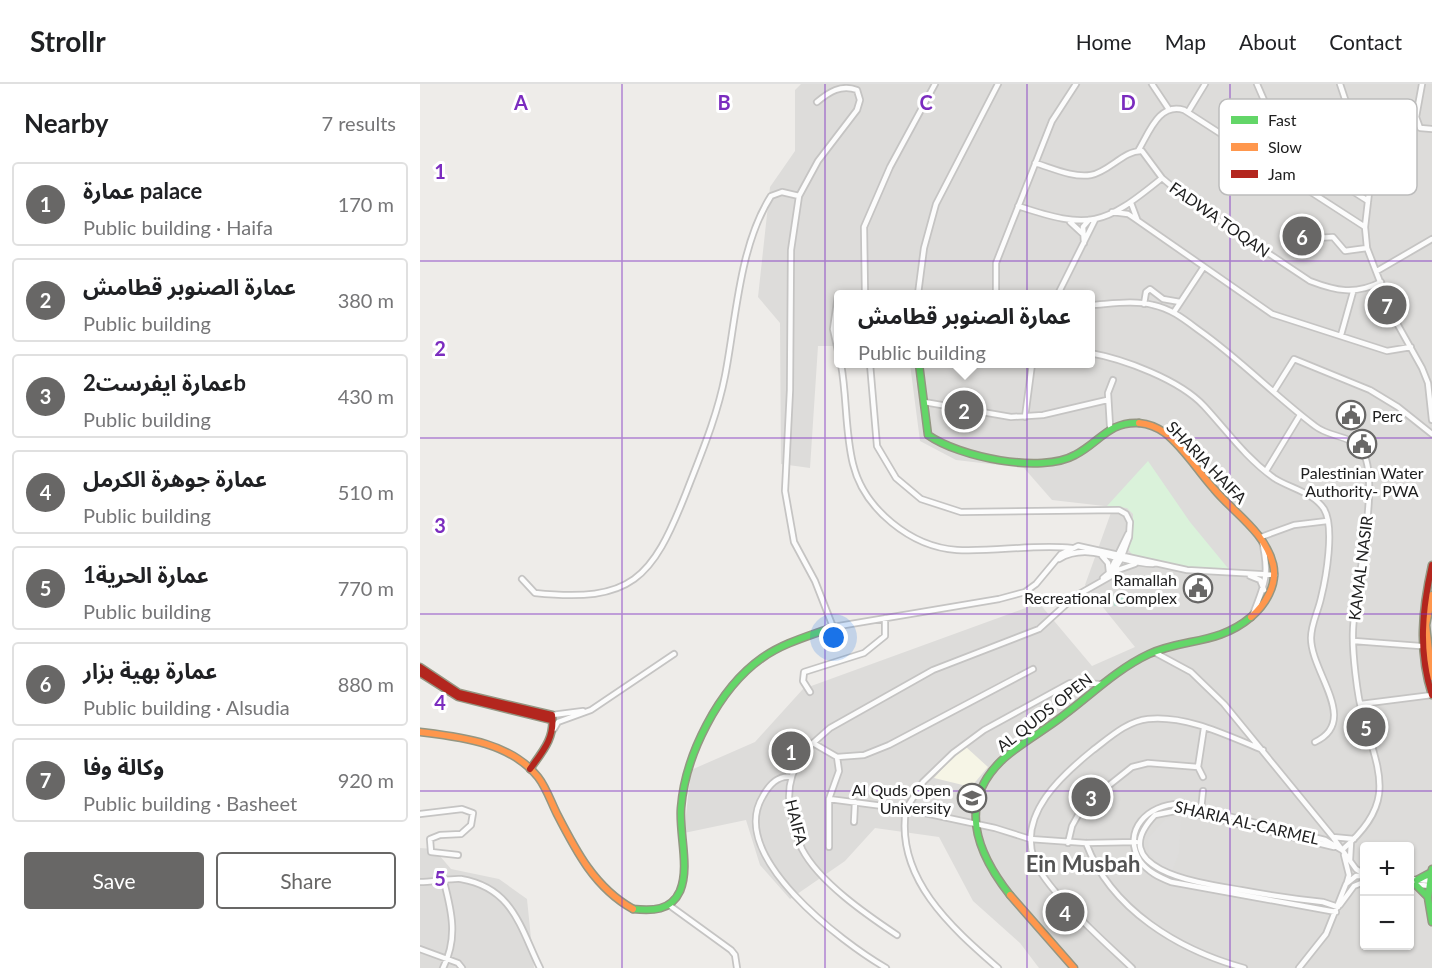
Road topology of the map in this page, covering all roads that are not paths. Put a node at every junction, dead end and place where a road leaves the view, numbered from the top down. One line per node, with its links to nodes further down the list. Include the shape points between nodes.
1 (935, 84): 41 (street, via 890,167 864,227)
2 (998, 84): 42 (street, via 936,204)
3 (1076, 84): 19 (street, via 1052,121)
4 (1152, 84): 12 (street)
5 (1205, 84): 13 (street)
6 (1257, 84): 9 (street)
7 (1340, 84): 10 (street)
8 (1422, 84): 14 (street)
9 (1264, 99)
10 (1345, 99)
11 (817, 102): 24 (street, via 834,89 848,87 857,90 860,100)
12 (1168, 108): 13 (street); 18 (street)
13 (1188, 112): 17 (street)
14 (1417, 112)
15 (1417, 120): 16 (street, via 1420,128)
16 (1432, 129)
17 (1219, 132)
18 (1138, 151): 19 (street, via 1093,175 1077,175); 20 (street, FADWA TOQAN, via 1146,155)
19 (1035, 163): 27 (street)
20 (1162, 178): 26 (street); 45 (street, FADWA TOQAN, via 1310,281)
21 (1316, 195): 32 (street)
22 (1358, 195): 25 (street)
23 (1369, 195): 25 (street)
24 (799, 196): 84 (street, via 782,192 771,196 754,234 741,282 720,400 708,439 661,550 632,580 593,596 535,593); 90 (street, via 791,250 785,491 794,542)
25 (1368, 201): 32 (street)
26 (1131, 203): 28 (street); 30 (street)
27 (1018, 206): 31 (street); 43 (street, via 996,263)
28 (1112, 212): 29 (street); 30 (street, via 1128,214)
29 (1092, 220): 31 (street); 33 (street, via 1083,227); 36 (street)
30 (1139, 221): 38 (street)
31 (1070, 222): 33 (street)
32 (1365, 227): 37 (street)
33 (1083, 236): 36 (street)
34 (1300, 239): 37 (street, via 1333,237 1345,251)
35 (1432, 239): 39 (street)
36 (1084, 245): 44 (street)
37 (1367, 248): 39 (street)
38 (1203, 268): 46 (street); 50 (street, via 1272,314)
39 (1377, 271): 40 (street)
40 (1381, 282): 45 (street); 51 (street, via 1394,318)
41 (865, 290)
42 (919, 290)
43 (996, 290)
44 (1060, 290)
45 (1353, 292): 50 (street)
46 (1180, 302): 47 (street, via 1163,299 1150,289); 49 (street)
47 (1144, 304): 48 (street); 49 (street)
48 (1095, 305)
49 (1174, 312): 58 (street, KAMAL NASIR, via 1235,356)
50 (1341, 335): 51 (street, via 1387,351)
51 (1411, 347): 63 (street, via 1428,382)
52 (1095, 355): 66 (street, via 1156,374 1203,404 1245,455)
53 (842, 368): 70 (street, via 853,465 873,503 889,520 929,545 954,550)
54 (870, 368): 69 (street, via 877,446 896,478 921,499 961,512 1119,510 1130,522)
55 (920, 368): 60 (street)
56 (1031, 368): 62 (street)
57 (1113, 380): 59 (street)
58 (1274, 391): 61 (street, KAMAL NASIR); 65 (street, via 1294,359 1370,390)
59 (1107, 400): 62 (street); 64 (street)
60 (924, 402): 62 (street); 64 (street, via 932,440 947,448 1002,459 1053,463 1068,459)
61 (1300, 415): 66 (street); 91 (street, KAMAL NASIR, via 1318,429 1346,437 1363,452 1368,465 1366,531 1355,602)
62 (1025, 417)
63 (1432, 420)
64 (1110, 426): 68 (street, SHARIA HAIFA, via 1131,423 1156,427)
65 (1432, 434)
66 (1266, 471): 67 (street, via 1322,505)
67 (1327, 521): 68 (street, via 1285,528); 108 (street, via 1328,554 1311,640 1334,708 1335,723 1327,736)
68 (1261, 537): 74 (street, SHARIA HAIFA); 83 (street, SHARIA HAIFA, via 1269,547)
69 (1126, 544): 71 (street); 72 (street); 73 (street)
70 (1072, 548): 71 (street, via 1088,546); 75 (street)
71 (1103, 552): 72 (street); 75 (street, via 1073,553); 80 (street)
72 (1120, 557): 73 (street); 76 (street); 79 (street); 80 (street)
73 (1135, 558): 77 (street)
74 (1267, 559): 81 (street, via 1264,568); 82 (street, SHARIA HAIFA)
75 (1054, 562): 89 (street, via 1025,592)
76 (1140, 563): 77 (street); 79 (street)
77 (1157, 564): 81 (street)
78 (1432, 565): 92 (street)
79 (1115, 571): 85 (street)
80 (1108, 573): 85 (street)
81 (1244, 574): 82 (street); 86 (street, via 1260,580)
82 (1267, 575): 83 (street); 86 (street, SHARIA HAIFA)
83 (1275, 575): 88 (street, via 1266,602)
84 (522, 579)
85 (1095, 585): 109 (street, HAIFA, via 1074,597 1039,629 933,670 830,728)
86 (1264, 590): 88 (street, SHARIA HAIFA)
87 (1432, 595): 98 (street, via 1426,625)
88 (1252, 616): 93 (street, via 1234,630 1209,640)
89 (885, 618): 90 (street); 100 (street, via 885,636 864,653 804,672 803,681)
90 (833, 627): 148 (street, via 787,644 752,666 724,701 698,746 683,788 679,830 681,888)
91 (1354, 641): 92 (street); 102 (street, KAMAL NASIR)
92 (1420, 646): 101 (street)
93 (1154, 652): 99 (street, AL QUDS OPEN, via 1128,664); 110 (street, via 1191,672)
94 (674, 654): 103 (street)
95 (420, 667): 104 (street, via 459,693)
96 (1033, 669): 111 (street, via 889,745 864,755)
97 (420, 672): 104 (street, via 458,697)
98 (1432, 677)
99 (1101, 684): 119 (street, via 1070,683 984,730 924,782); 123 (street, AL QUDS OPEN, via 1006,756 985,780)
100 (810, 692)
101 (1432, 695): 102 (street)
102 (1361, 704): 127 (street, KAMAL NASIR, via 1379,767 1380,785 1368,825)
103 (591, 710): 104 (street); 106 (street, via 558,722)
104 (551, 718): 106 (street)
105 (1204, 728): 110 (street); 112 (street); 125 (street, via 1158,719 1125,727 1076,763 1056,784 1032,825)
106 (554, 729): 113 (street)
107 (420, 732): 113 (street, via 485,742)
108 (1315, 742)
109 (813, 743): 111 (street); 114 (street, HAIFA)
110 (1263, 750): 124 (street)
111 (837, 757): 117 (street, via 839,771)
112 (1198, 767): 115 (street); 129 (street, via 1155,763 1132,767 1083,806)
113 (530, 769): 148 (street, via 606,892 631,908 644,911)
114 (791, 777): 151 (street, HAIFA, via 790,807 803,850 828,881); 160 (street, via 772,783 756,812 768,863 794,894)
115 (1203, 777)
116 (1203, 791): 120 (street)
117 (829, 799): 118 (street); 131 (street)
118 (855, 802): 119 (street); 122 (street)
119 (906, 809): 123 (street); 161 (street, via 905,846 919,881 950,925)
120 (1201, 812): 126 (street, SHARIA AL-CARMEL); 128 (street, SHARIA AL-CARMEL, via 1164,804 1149,811 1139,824); 132 (street)
121 (420, 814): 133 (street, via 462,809 473,813 471,825 461,834 430,839 431,852)
122 (854, 822)
123 (975, 823): 125 (street); 162 (street, AL QUDS OPEN, via 982,854)
124 (1330, 834): 126 (street); 127 (street); 132 (street)
125 (1030, 839): 129 (street); 163 (street, via 1034,861 1053,886)
126 (1325, 840): 132 (street, SHARIA AL-CARMEL)
127 (1353, 841): 132 (street, KAMAL NASIR); 134 (street)
128 (1138, 842): 130 (street); 147 (street, via 1146,860 1174,876); 149 (street, via 1135,850 1141,861 1154,875 1171,882)
129 (1068, 843): 130 (street)
130 (1086, 843): 164 (street, via 1106,880 1148,923 1200,954)
131 (829, 847)
132 (1342, 850): 134 (street); 138 (street)
133 (458, 855)
134 (1351, 862): 136 (street)
135 (1431, 871): 143 (street); 144 (street)
136 (1360, 872)
137 (1360, 876): 138 (street)
138 (1351, 877): 139 (street); 145 (street)
139 (1360, 881)
140 (420, 882): 141 (street)
141 (444, 882): 153 (street, via 453,921); 158 (street, via 470,881 496,891 507,901)
142 (1360, 883): 149 (street)
143 (1414, 883): 144 (street); 146 (street)
144 (1431, 883): 146 (street)
145 (1340, 897): 147 (street); 149 (street)
146 (1428, 898): 150 (street)
147 (1323, 902): 149 (street)
148 (669, 905): 159 (street, via 731,950)
149 (1337, 910): 154 (street, via 1326,934)
150 (1432, 922)
151 (897, 935)
152 (420, 949): 153 (street)
153 (448, 960): 155 (street); 156 (street); 157 (street)
154 (1303, 966)
155 (444, 968)
156 (454, 968)
157 (462, 968)
158 (540, 968)
159 (736, 968)
160 (886, 968)
161 (998, 968)
162 (1074, 968)
163 (1132, 968)
164 (1244, 968)

